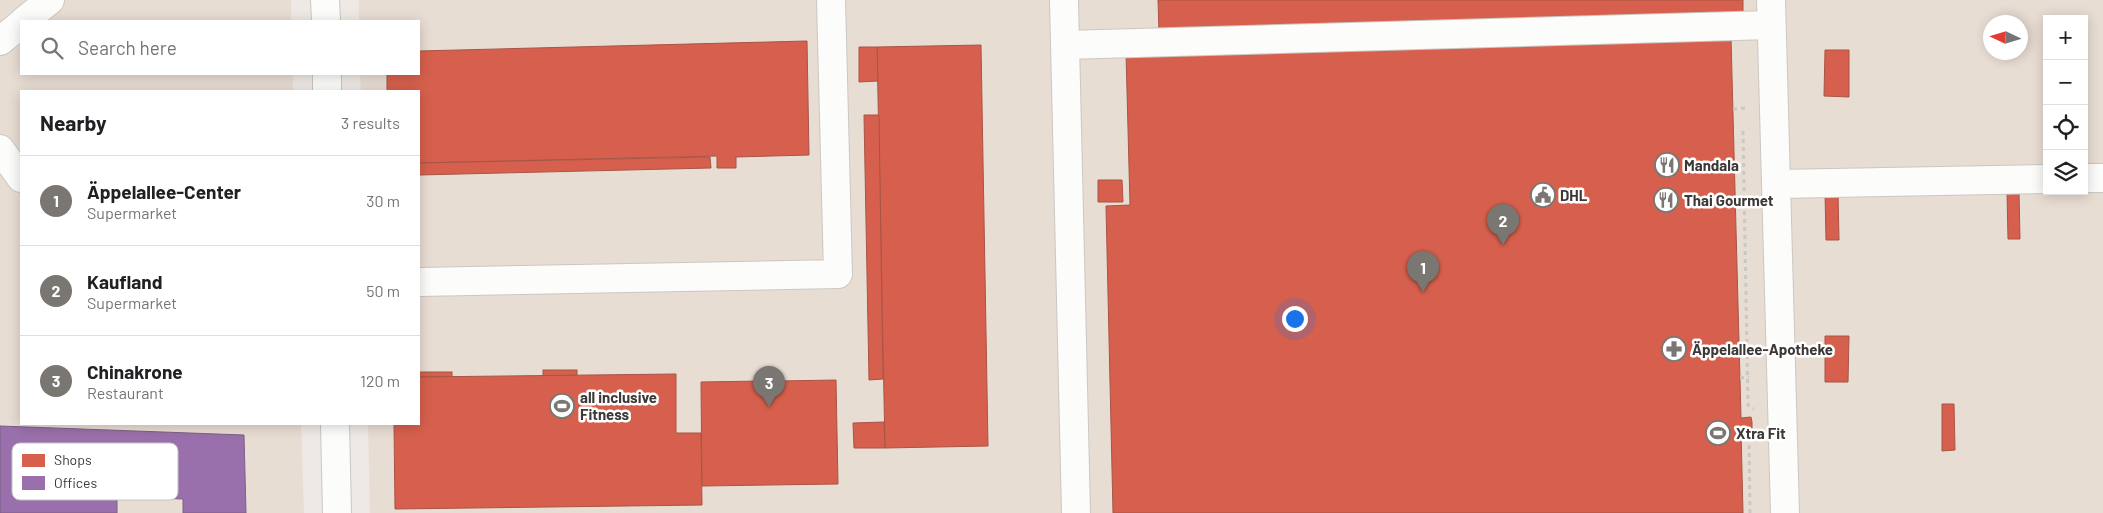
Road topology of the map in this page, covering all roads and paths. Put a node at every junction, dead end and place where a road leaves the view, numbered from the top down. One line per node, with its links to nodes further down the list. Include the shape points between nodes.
1 (50, 0): 6 (street)
2 (325, 0): 7 (street)
3 (832, 0): 22 (street, via 838,274)
4 (1064, 0): 10 (street)
5 (1771, 12): 10 (street); 21 (street)
6 (25, 20)
7 (326, 20)
8 (20, 24): 9 (street)
9 (0, 41)
10 (1065, 45): 29 (street)
11 (327, 75): 12 (street)
12 (327, 90)
13 (1742, 99): 14 (path)
14 (1743, 108)
15 (1743, 128): 23 (path, via 1748,405)
16 (0, 149): 17 (street)
17 (20, 177)
18 (2088, 178): 19 (street)
19 (2103, 178)
20 (2043, 179): 21 (street)
21 (1776, 184): 31 (street)
22 (420, 282)
23 (1759, 412)
24 (335, 425): 28 (street)
25 (1759, 432): 27 (path)
26 (1741, 438): 27 (path)
27 (1749, 438): 30 (path)
28 (336, 513)
29 (1076, 513)
30 (1750, 513)
31 (1785, 513)

